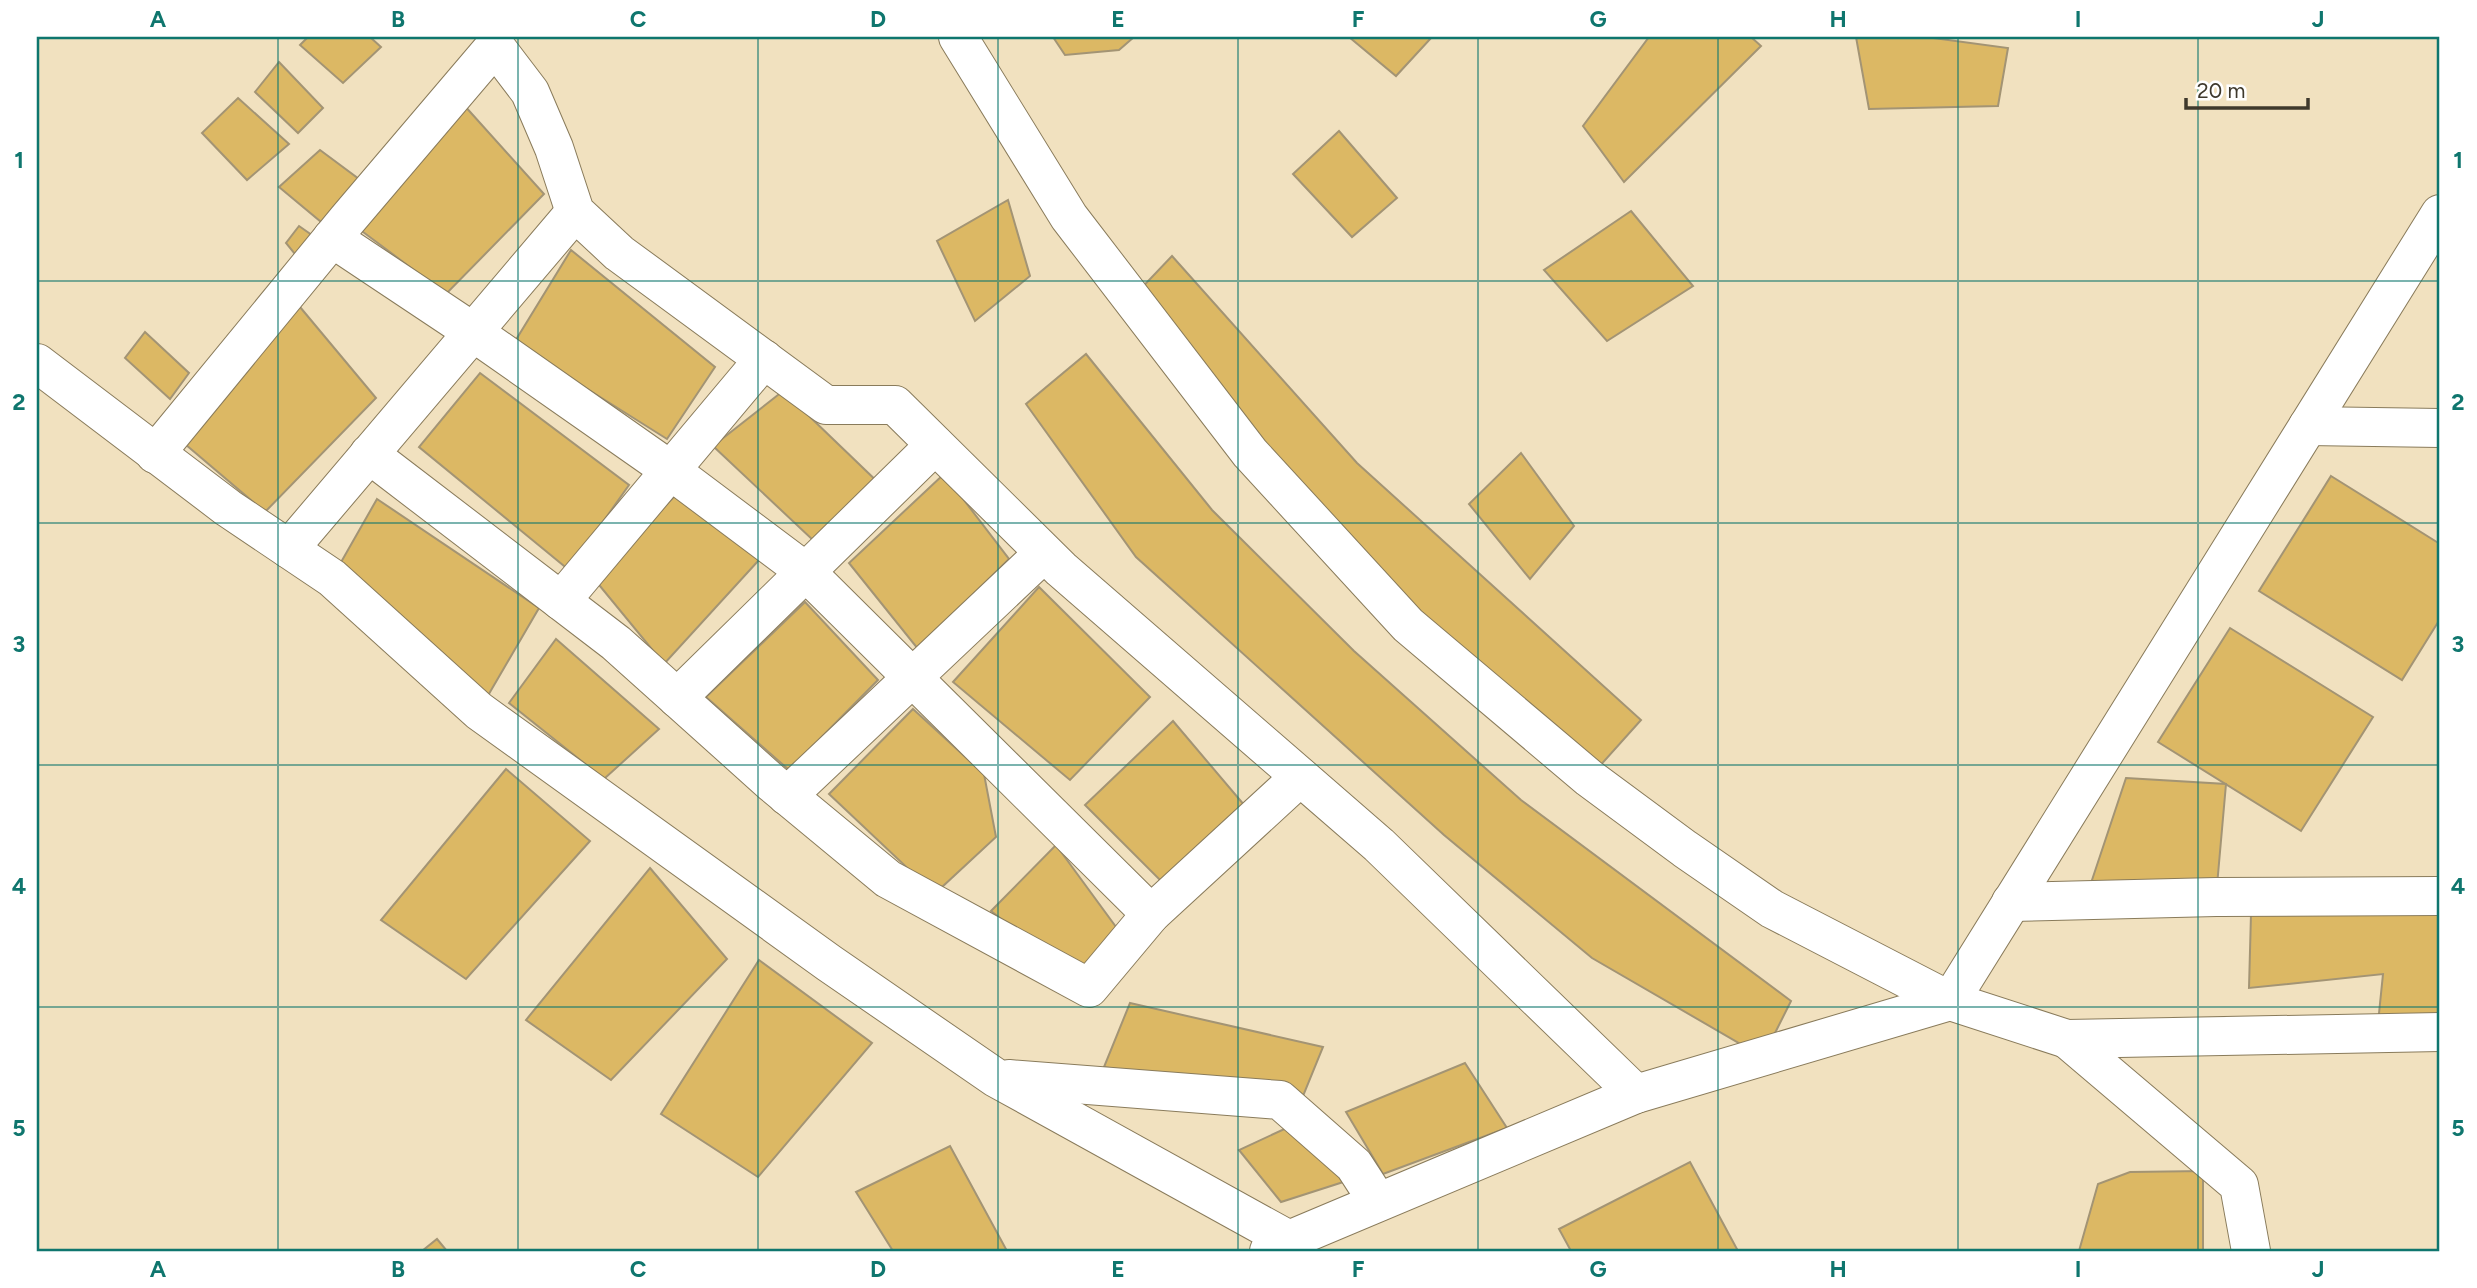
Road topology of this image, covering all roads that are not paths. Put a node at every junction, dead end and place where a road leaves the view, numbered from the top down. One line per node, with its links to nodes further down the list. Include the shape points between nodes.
1 (958, 37): 25 (street, via 1069,218 1250,453 1408,625 1589,778 1685,849 1772,909)
2 (575, 212): 4 (street, via 530,92 495,46); 5 (street); 6 (street, via 619,253)
3 (2440, 214): 8 (street)
4 (332, 238): 5 (street); 11 (street)
5 (473, 332): 12 (street); 13 (street)
6 (764, 359): 10 (street, via 827,405 895,405); 13 (street)
7 (37, 363): 11 (street)
8 (2308, 426): 9 (street); 23 (street)
9 (2440, 428)
10 (935, 445): 15 (street); 16 (street)
11 (155, 454): 14 (street)
12 (369, 454): 14 (street); 17 (street)
13 (670, 470): 16 (street); 17 (street)
14 (289, 549): 28 (street, via 332,578 479,711)
15 (1044, 553): 18 (street); 20 (street)
16 (806, 572): 18 (street); 19 (street)
17 (561, 601): 19 (street, via 617,643)
18 (913, 677): 21 (street); 24 (street)
19 (677, 698): 21 (street)
20 (1300, 777): 24 (street); 29 (street, via 1379,845)
21 (787, 796): 24 (street, via 888,879 1089,988)
22 (2440, 896): 23 (street)
23 (2011, 902): 25 (street)
24 (1151, 914)
25 (1950, 1001): 27 (street); 29 (street)
26 (2440, 1032): 27 (street)
27 (2067, 1039): 32 (street, via 2239,1185)
28 (996, 1078): 30 (street, via 1280,1100 1354,1165); 31 (street)
29 (1636, 1094): 30 (street)
30 (1378, 1202): 31 (street)
31 (1279, 1245)
32 (2251, 1251)

